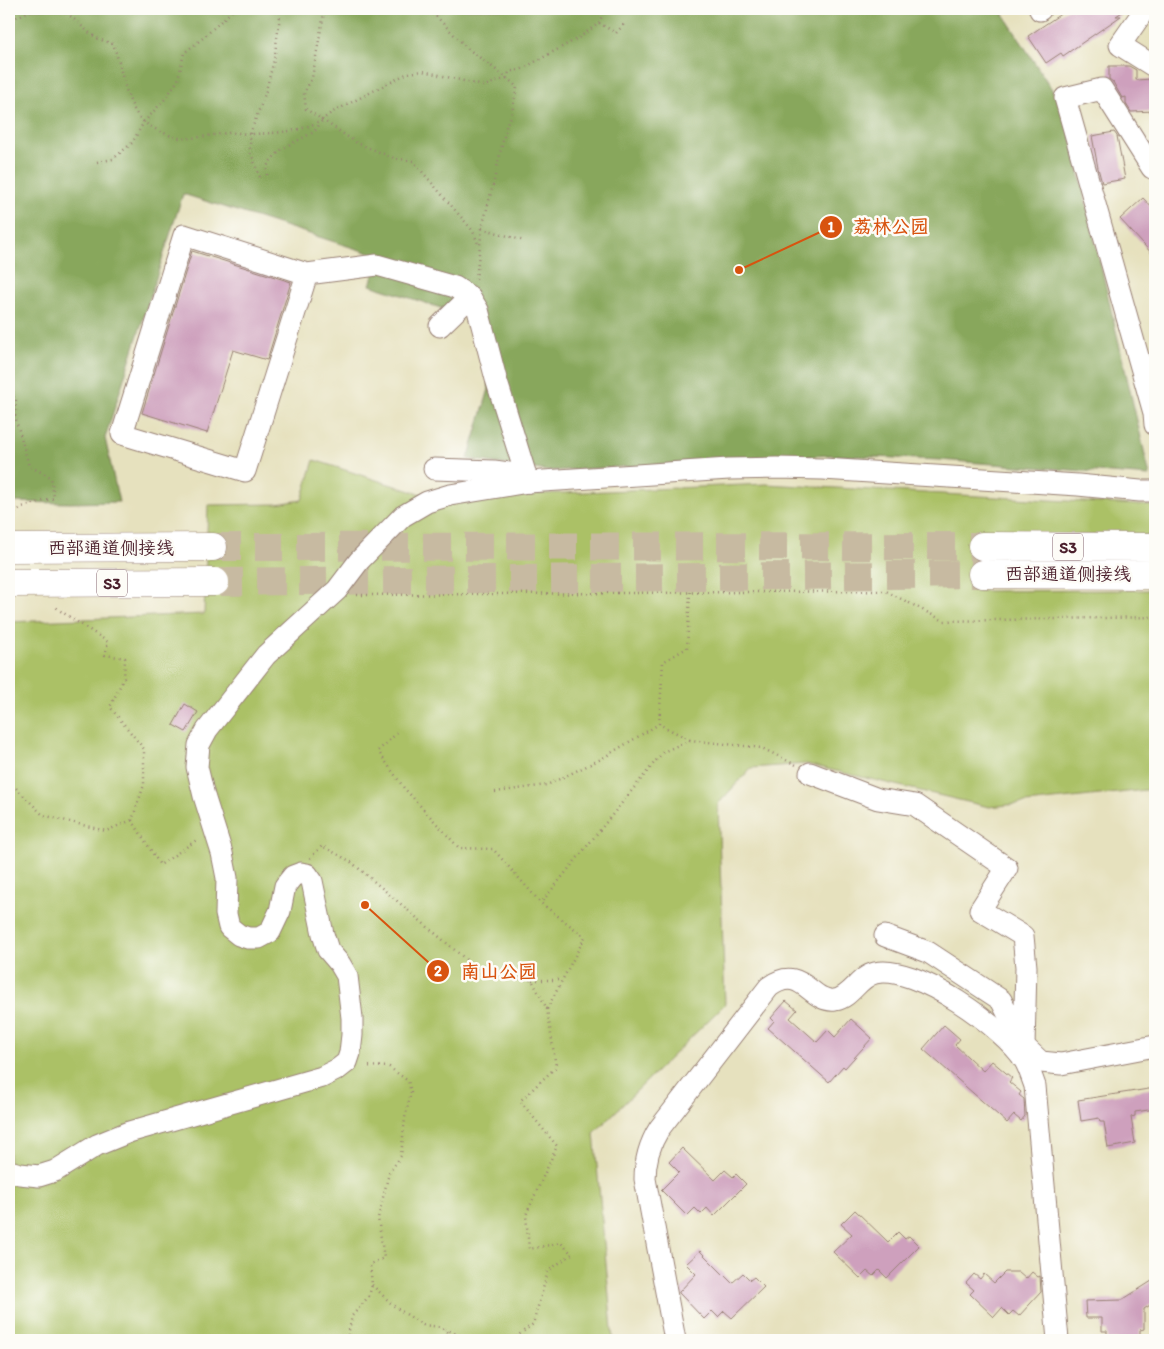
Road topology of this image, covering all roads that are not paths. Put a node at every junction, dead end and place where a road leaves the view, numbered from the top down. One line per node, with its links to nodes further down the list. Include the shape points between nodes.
1 (1145, 9): 2 (street, via 1120,46)
2 (1155, 67)
3 (1155, 167): 7 (street, via 1152,168 1102,89 1065,98)
4 (307, 274): 4 (street, via 184,235 122,434 245,472); 5 (street, via 377,265 455,288)
5 (470, 297): 6 (street); 9 (street, via 478,310)
6 (440, 326)
7 (1155, 417)
8 (434, 469): 9 (street, via 509,473)
9 (528, 482): 10 (street, via 729,469 823,468); 23 (street, via 450,495 427,502 403,516 359,561 337,590 266,655 199,744 197,767 227,878 229,927 248,938 259,938 270,932 280,910 285,886 293,876 307,874 312,881 328,950 347,976 352,1018 347,1062 322,1077 129,1132 97,1145 56,1171 39,1176)
10 (1155, 491)
11 (982, 546): 13 (highway, 西部通道侧接线 / S3)
12 (213, 547): 14 (highway, 西部通道侧接线 / S3)
13 (1155, 547)
14 (9, 548)
15 (982, 574): 16 (highway, 西部通道侧接线 / S3)
16 (1155, 575)
17 (215, 582): 18 (highway, 西部通道侧接线 / S3, bridge)
18 (9, 584)
19 (810, 772): 21 (street, via 878,799 915,805 1008,868 980,910 1023,936 1026,967)
20 (885, 936): 21 (street, via 928,952 1001,1000)
21 (1024, 1046): 22 (street, via 1041,1062 1061,1064)
22 (1155, 1046)
23 (9, 1171)
24 (675, 1340): 25 (street, via 644,1179 652,1141 769,987 775,983 796,981 823,998 834,1000 844,997 861,979 874,973 889,972 928,985 964,1005 997,1030 1025,1061 1035,1086)
25 (1058, 1340)

